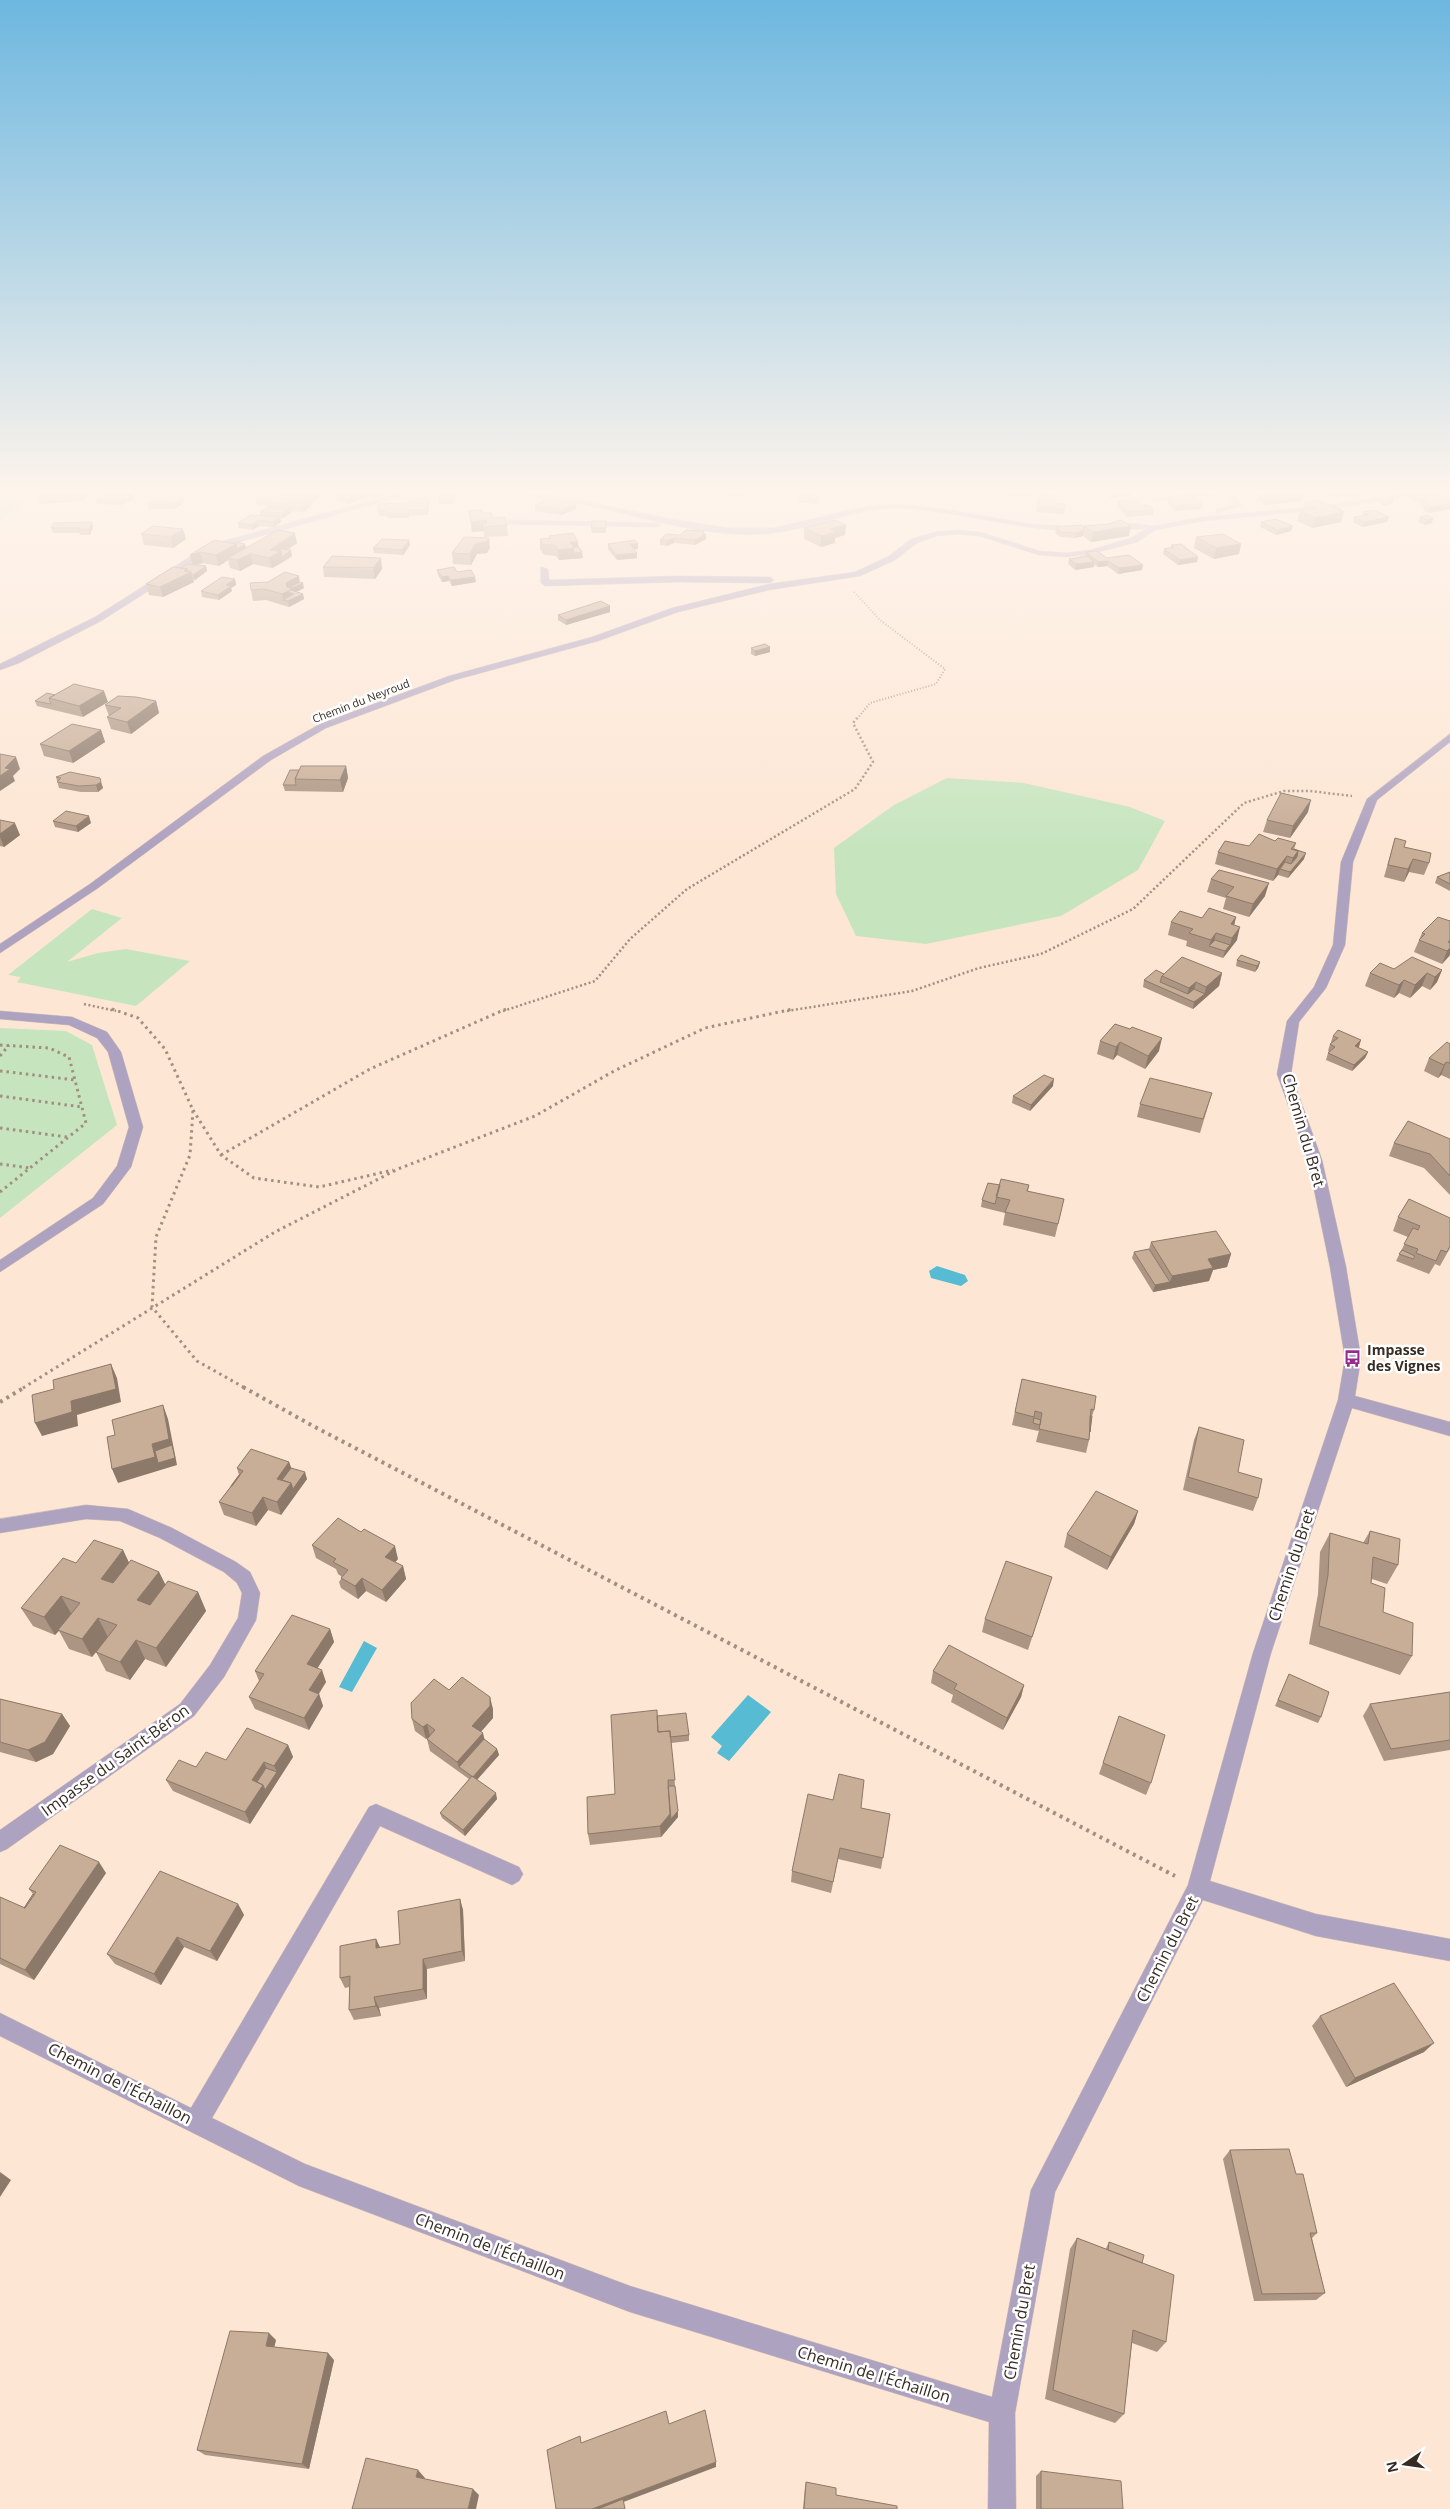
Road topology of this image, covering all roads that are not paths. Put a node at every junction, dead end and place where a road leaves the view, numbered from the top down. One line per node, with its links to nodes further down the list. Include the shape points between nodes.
1 (110, 611): 3 (street)
2 (673, 611): 5 (street, Chemin du Neyroud, via 595,639 452,678 323,726 267,758 94,886)
3 (0, 667)
4 (1450, 737): 8 (street, Chemin du Bret, via 1372,799 1348,862 1339,945 1320,988 1292,1021 1284,1074 1315,1160 1338,1268 1353,1358)
5 (0, 949)
6 (0, 1015): 7 (street, via 72,1020 102,1035 114,1052 136,1127 124,1167 98,1201)
7 (0, 1268)
8 (1346, 1400): 9 (street); 13 (street, Chemin du Bret, via 1265,1643)
9 (1450, 1429)
10 (0, 1526): 11 (street, Impasse du Saint-Béron, via 86,1512 122,1514 230,1567 244,1578 251,1593 247,1620 217,1671 187,1710)
11 (0, 1842)
12 (512, 1874): 16 (street, via 376,1814)
13 (1198, 1888): 14 (street, via 1316,1925); 17 (street, Chemin du Bret, via 1042,2190)
14 (1450, 1950)
15 (0, 2024): 16 (street, Chemin de l'Échaillon)
16 (196, 2122): 17 (street, Chemin de l'Échaillon, via 299,2174 630,2300)
17 (1002, 2414): 18 (street, Chemin du Bret)
18 (1002, 2509)

